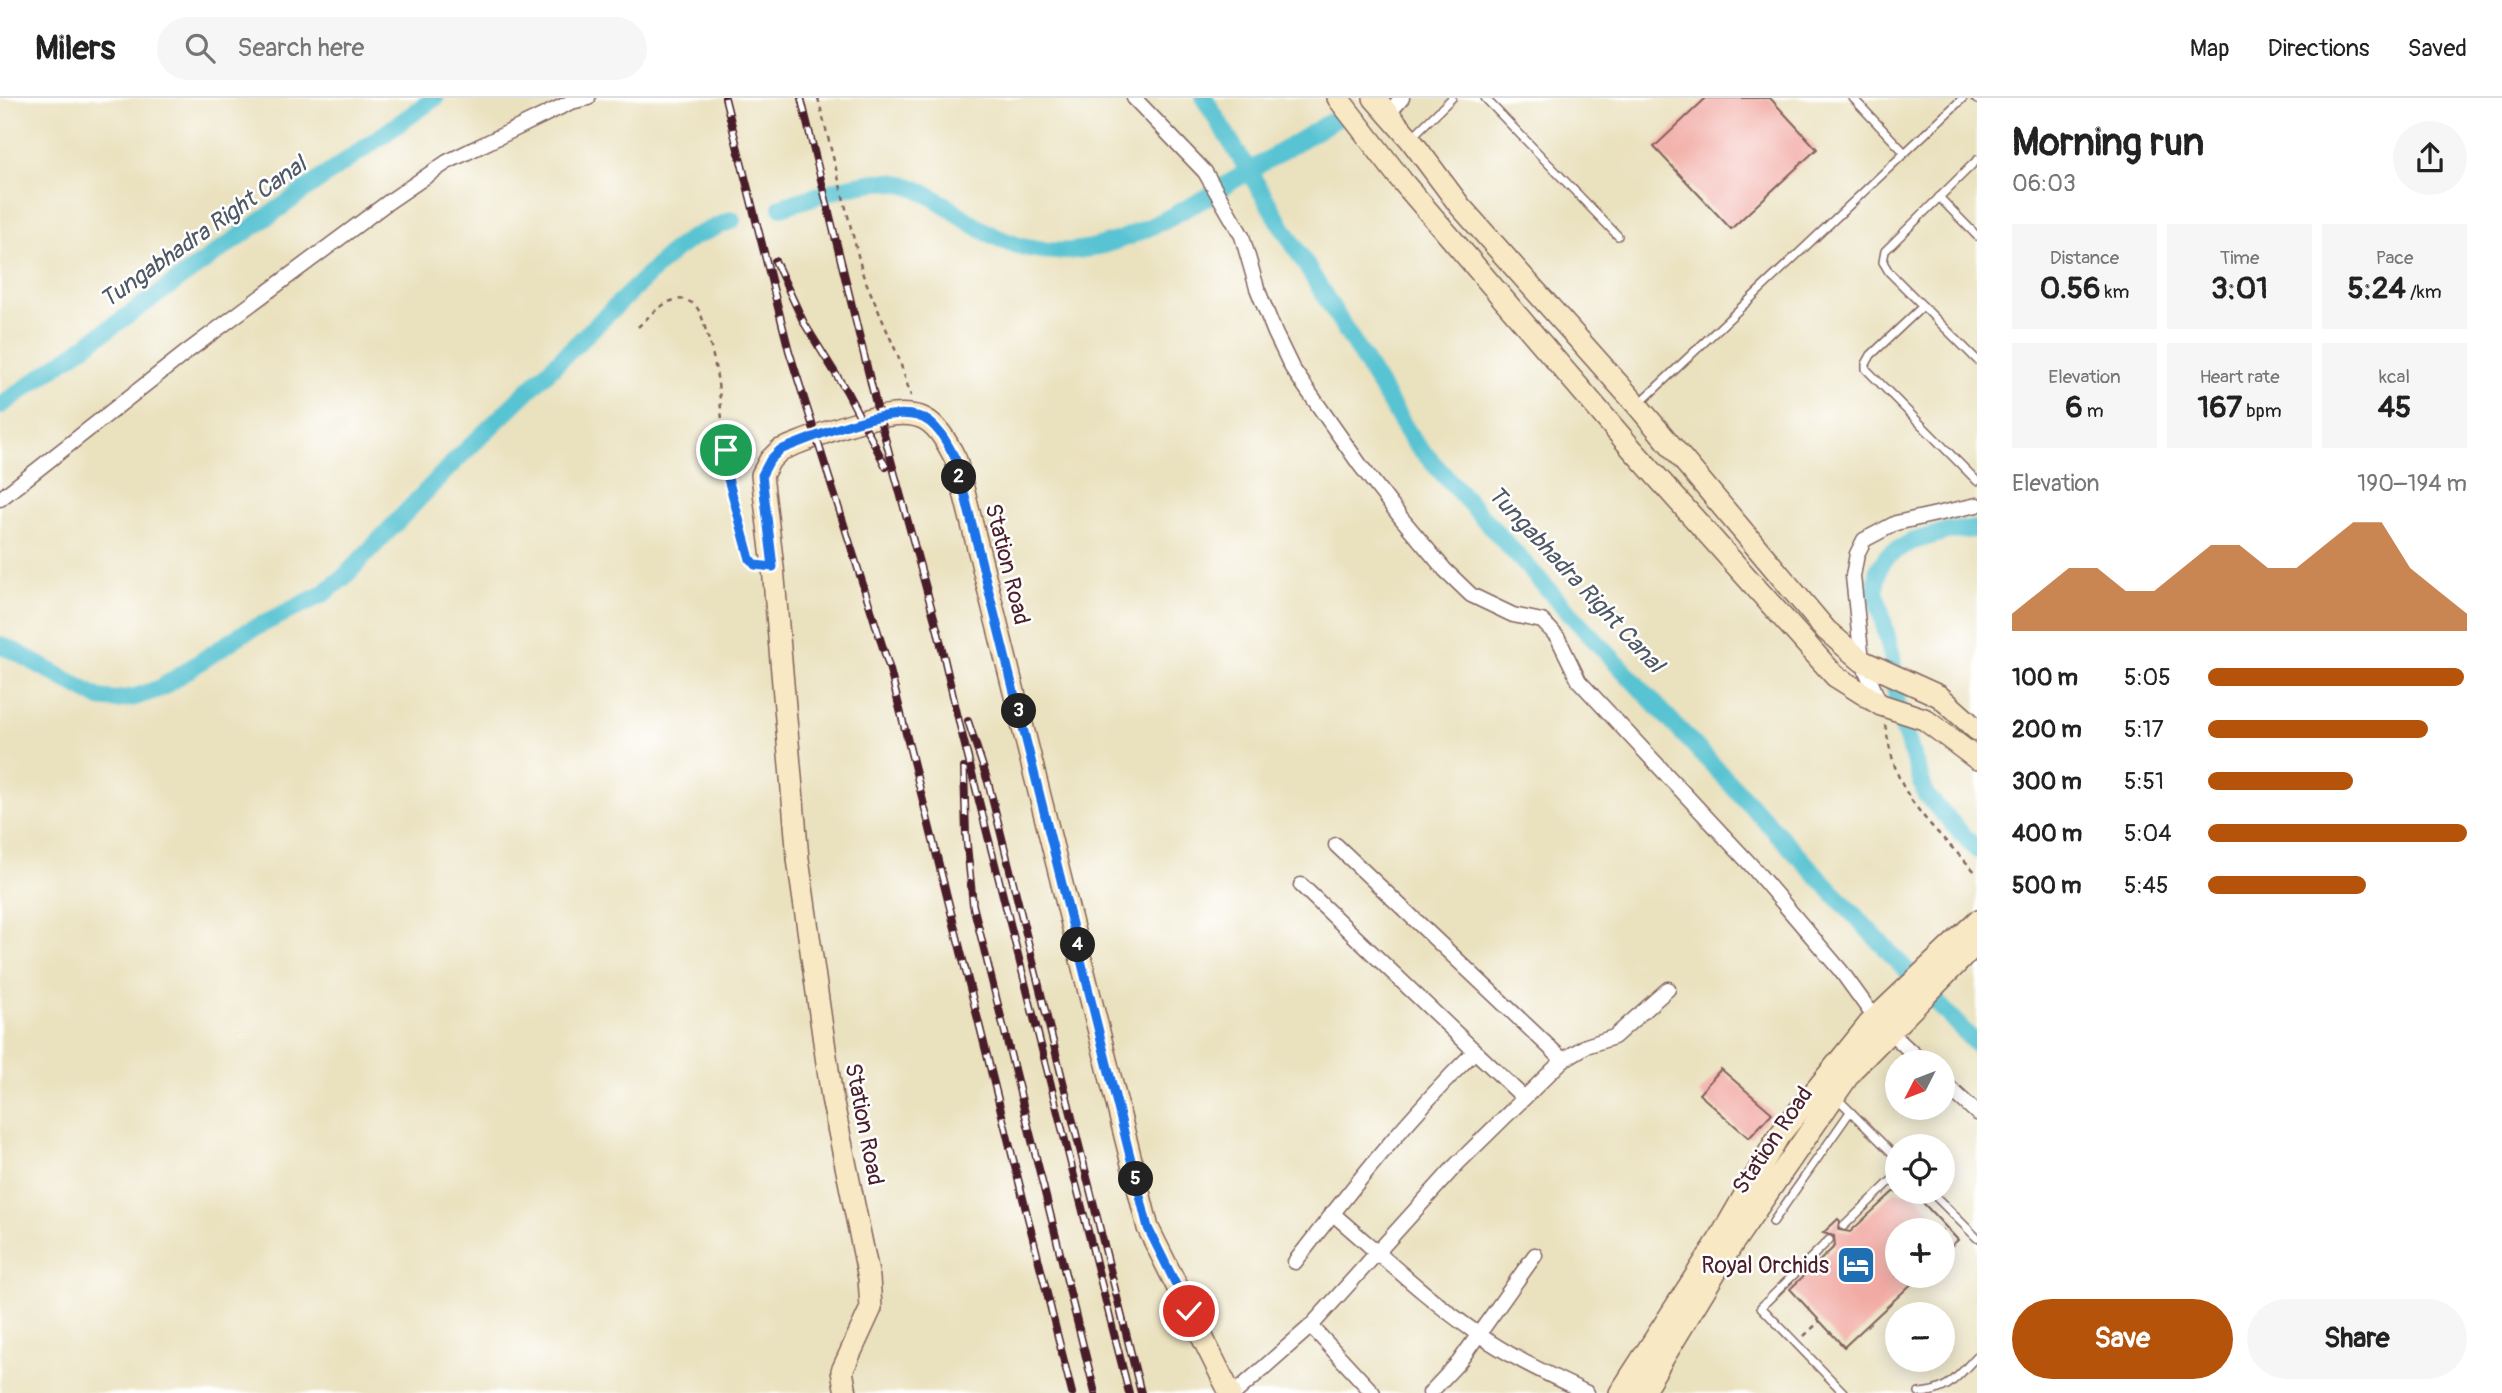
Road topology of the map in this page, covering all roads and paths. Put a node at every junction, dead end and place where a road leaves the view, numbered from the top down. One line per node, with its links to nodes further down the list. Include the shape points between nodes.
1 (588, 98): 23 (street, via 447,162 188,351)
2 (818, 98): 21 (path, via 863,275)
3 (1134, 98): 36 (street, via 1205,172 1242,236 1257,288 1292,368 1402,519 1471,595 1513,615 1542,621 1551,630 1579,681 1750,864)
4 (1338, 98): 27 (street, via 1411,192 1816,655 1835,676)
5 (1402, 98): 10 (street)
6 (1451, 98): 11 (lane)
7 (1485, 98): 15 (lane)
8 (1853, 98): 12 (lane)
9 (1963, 98): 12 (lane)
10 (1381, 106): 11 (street)
11 (1410, 139): 20 (street, via 1460,206)
12 (1905, 152): 20 (lane)
13 (1977, 160): 14 (lane)
14 (1939, 197): 16 (lane); 17 (lane, via 1883,256 1889,272)
15 (1618, 236)
16 (1977, 236)
17 (1923, 306): 19 (lane); 22 (lane, via 1871,355 1866,369)
18 (638, 327): 25 (path, via 664,305 679,299 693,303 699,311 716,363 727,475 740,526 750,559 755,565)
19 (1977, 360)
20 (1637, 405): 26 (street, via 1826,630)
21 (918, 416): 25 (street, Station Road, via 879,416 780,450 770,460 762,475); 62 (street, Station Road, via 948,442 956,460 1148,1228)
22 (1977, 481)
23 (0, 499)
24 (1977, 505): 26 (street, via 1896,523 1864,540 1853,576)
25 (773, 567): 61 (street, Station Road, via 798,859 832,1098 869,1278 871,1308 842,1371)
26 (1870, 665): 27 (street); 28 (street, via 1939,696)
27 (1885, 706): 29 (street, via 1924,719); 31 (path, via 1892,755 1902,784)
28 (1977, 730)
29 (1977, 759)
30 (1336, 845): 39 (street)
31 (1977, 874)
32 (1301, 885): 38 (street)
33 (1977, 921): 34 (street)
34 (1964, 956): 36 (street)
35 (1668, 989): 39 (street, via 1614,1037)
36 (1886, 1020): 37 (street); 42 (street, Station Road); 66 (street, Station Road, via 1778,1137 1720,1238)
37 (1912, 1050)
38 (1475, 1051): 41 (street); 48 (street)
39 (1563, 1060): 41 (street)
40 (1955, 1093): 44 (street)
41 (1524, 1098): 53 (street)
42 (1833, 1098): 43 (lane); 67 (street, Station Road, via 1733,1243)
43 (1850, 1111): 45 (lane); 49 (lane)
44 (1977, 1113)
45 (1885, 1146)
46 (1885, 1187): 50 (lane)
47 (1943, 1204): 51 (lane)
48 (1332, 1213): 53 (street); 55 (street)
49 (1773, 1222)
50 (1844, 1226)
51 (1977, 1238)
52 (1829, 1240): 59 (lane, via 1761,1307)
53 (1377, 1251): 57 (street); 58 (street)
54 (1535, 1255): 58 (street)
55 (1295, 1262)
56 (1820, 1321): 59 (path)
57 (1311, 1326): 62 (street); 63 (street)
58 (1479, 1335): 64 (street); 65 (street, via 1521,1362)
59 (1796, 1343): 68 (lane)
60 (1977, 1356): 69 (lane, via 1947,1387)
61 (846, 1393)
62 (1232, 1393)
63 (1373, 1393)
64 (1430, 1393)
65 (1587, 1393)
66 (1620, 1393)
67 (1642, 1393)
68 (1844, 1393)
69 (1919, 1393)

